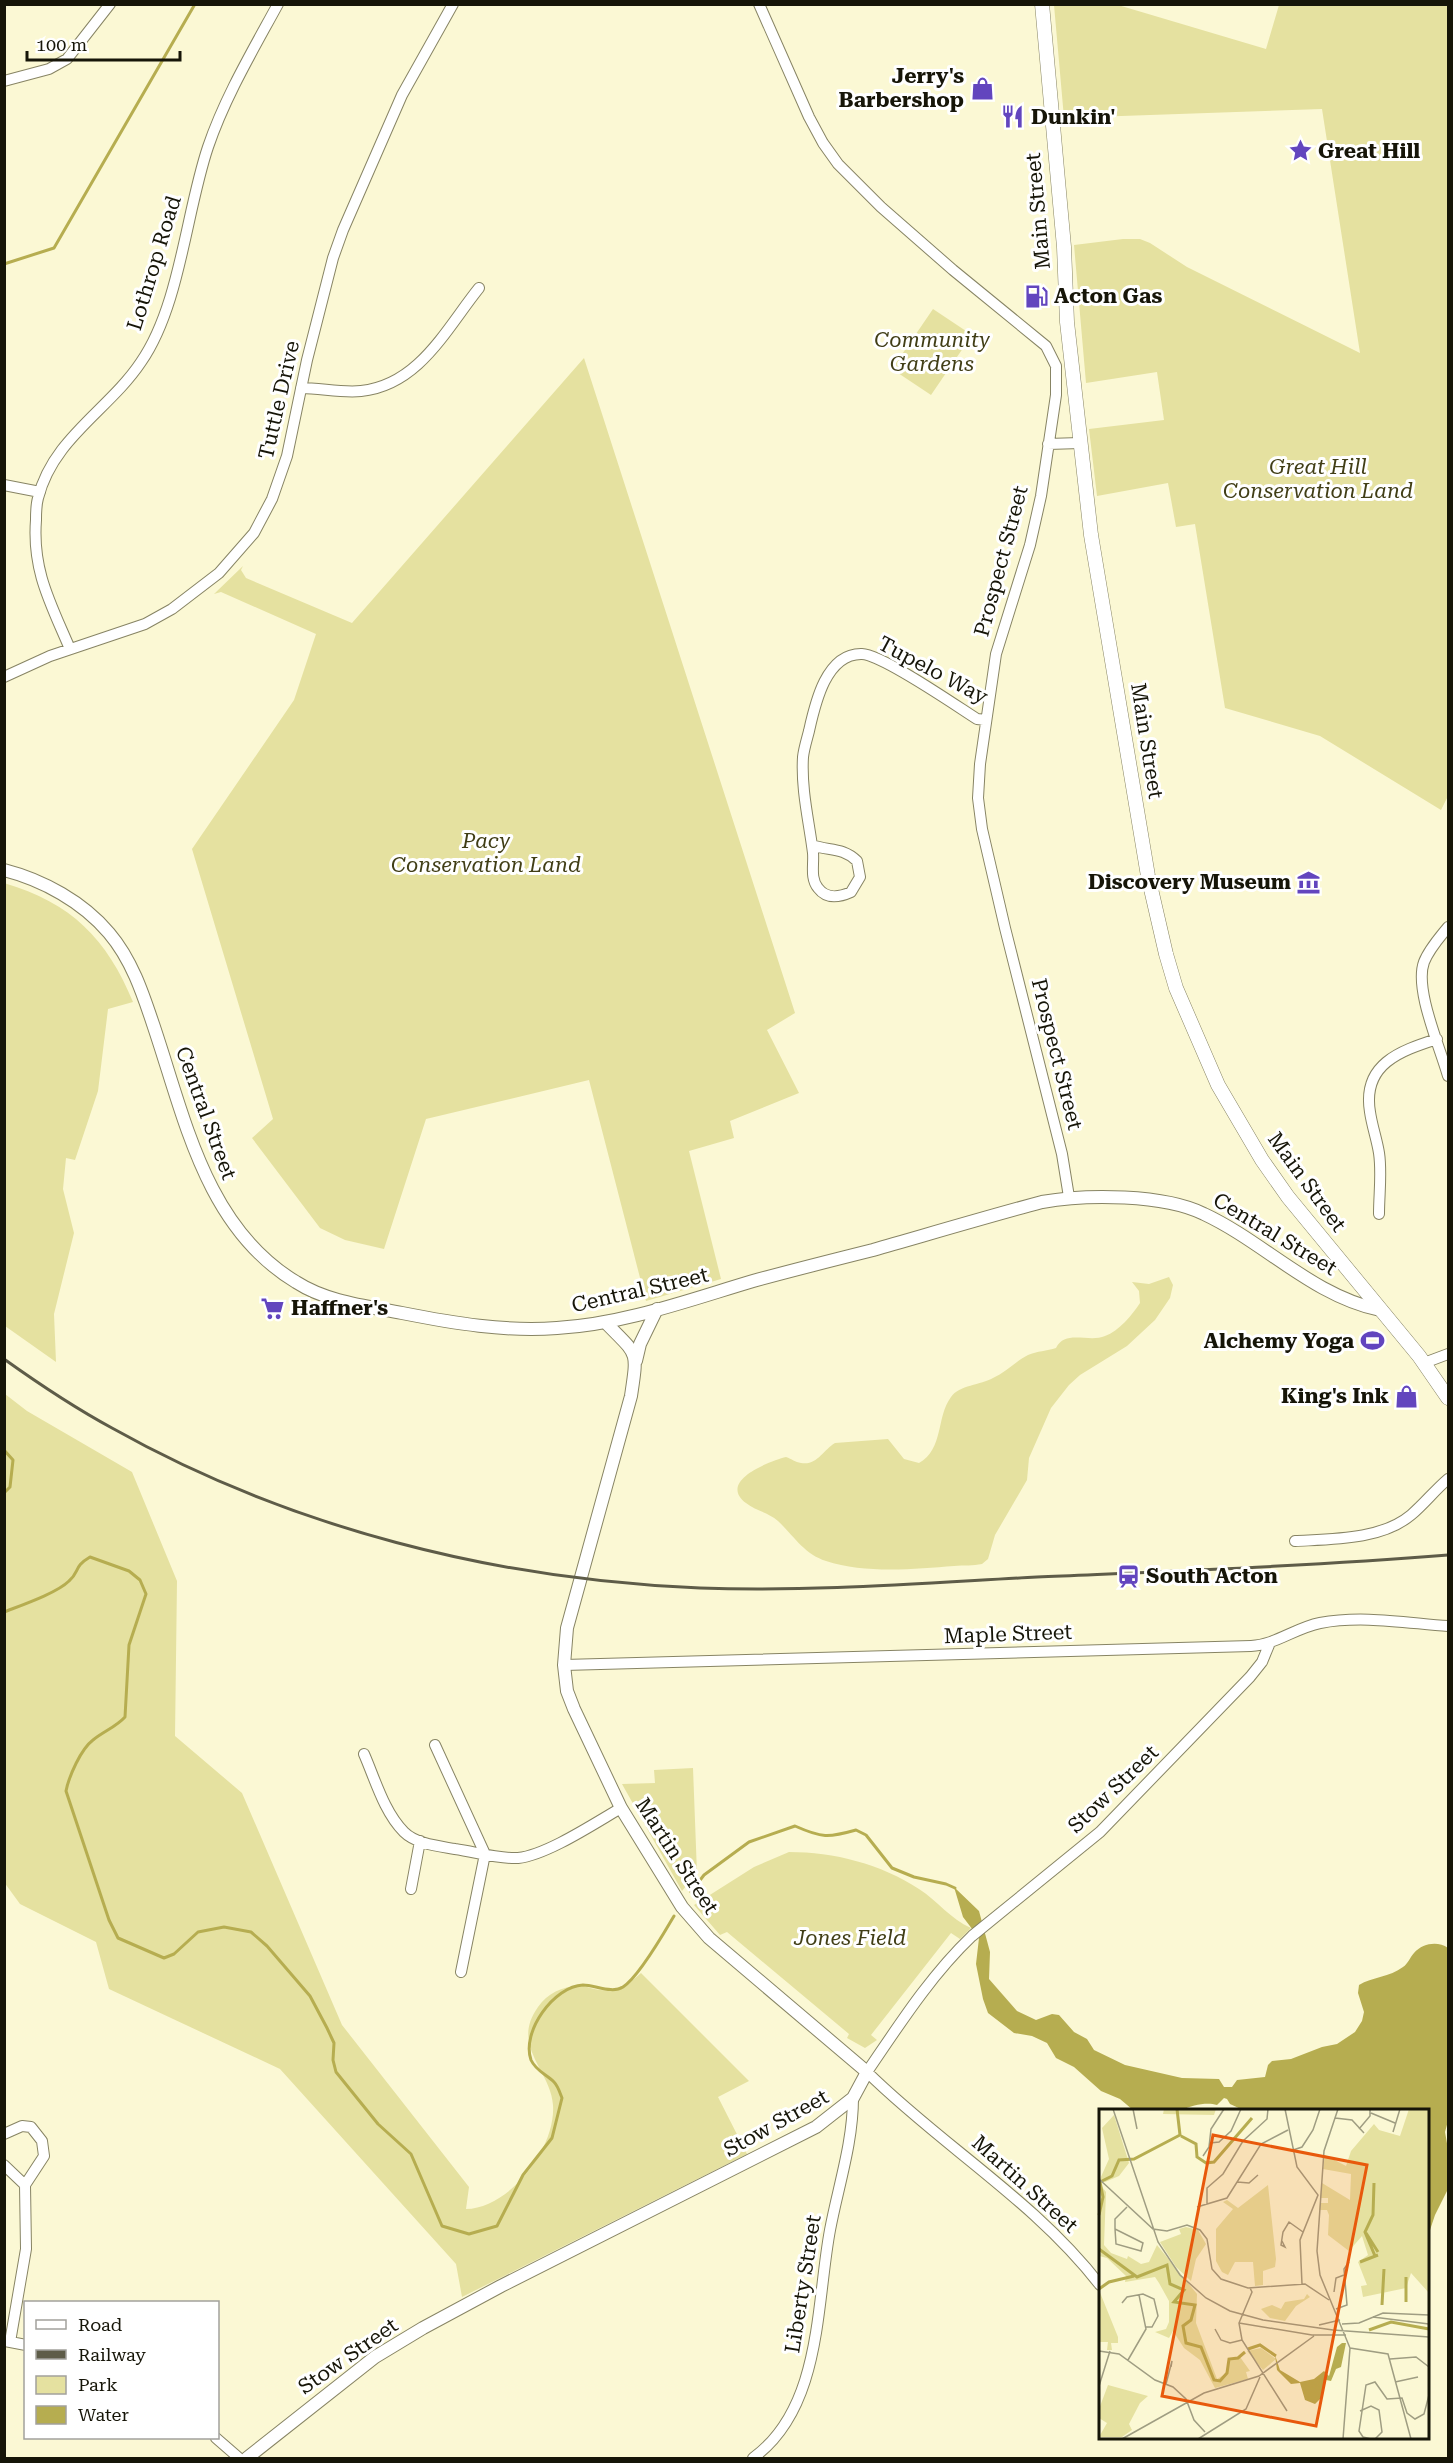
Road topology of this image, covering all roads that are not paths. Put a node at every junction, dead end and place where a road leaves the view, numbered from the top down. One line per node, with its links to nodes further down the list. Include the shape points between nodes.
1 (110, 4): 6 (street, via 67,59 49,69)
2 (278, 4): 14 (street, Lothrop Road, via 209,145 156,335 141,362 65,444)
3 (453, 4): 10 (street, Tuttle Drive, via 402,95 343,230)
4 (759, 4): 9 (street, via 809,117 838,164 880,207)
5 (1042, 4): 8 (main road, Main Street)
6 (4, 81)
7 (480, 288): 10 (street, via 423,361 393,382 360,391)
8 (1070, 347): 9 (street); 11 (main road, Main Street)
9 (1048, 351): 12 (street, Prospect Street, via 1056,366 1056,395)
10 (301, 388): 15 (street, Tuttle Drive, via 280,481 265,514 239,552 213,578 163,614 145,624)
11 (1080, 443): 12 (street); 26 (main road, Main Street, via 1096,574 1148,876 1176,988 1218,1085 1262,1160)
12 (1048, 444): 17 (street, Prospect Street, via 1030,545 996,654)
13 (4, 485): 14 (street)
14 (40, 492): 15 (street, Lothrop Road, via 34,549 47,600)
15 (70, 649): 16 (street, Tuttle Drive)
16 (4, 677)
17 (986, 720): 18 (street, Tupelo Way, via 881,659 862,654 846,657 820,688 803,756 804,801); 23 (street, Prospect Street, via 978,798 982,829 1062,1154)
18 (812, 845): 18 (street, Tupelo Way, via 813,878 818,888 834,897 852,892 860,877 857,861 842,850)
19 (4, 870): 27 (street, Central Street, via 49,886 85,910 124,954 145,1001 201,1169 227,1216 276,1269 326,1296 448,1322 526,1329)
20 (1449, 927): 21 (street, via 1426,957 1421,975)
21 (1437, 1039): 22 (street); 24 (street, via 1392,1056 1372,1086 1370,1112 1380,1161)
22 (1449, 1076)
23 (1069, 1197): 25 (street, Central Street); 26 (street, Central Street, via 1134,1199 1194,1209 1317,1283 1351,1301)
24 (1379, 1214)
25 (657, 1309): 27 (street, Central Street); 29 (street, Martin Street)
26 (1380, 1310): 30 (main road, Main Street)
27 (606, 1323): 29 (street, via 631,1347)
28 (1449, 1354): 30 (street)
29 (636, 1362): 36 (street, Martin Street, via 631,1396 568,1622)
30 (1424, 1363): 31 (main road, Main Street)
31 (1449, 1398)
32 (1449, 1479): 33 (street, via 1411,1515 1384,1528 1357,1536)
33 (1295, 1541)
34 (1449, 1626): 35 (street, Maple Street, via 1340,1620 1301,1629)
35 (1269, 1645): 36 (street, Maple Street); 44 (street, Stow Street, via 1250,1677 1127,1806 972,1936 937,1975)
36 (564, 1665): 39 (street, Martin Street, via 567,1691)
37 (435, 1744): 41 (street)
38 (364, 1754): 40 (street, via 395,1821 405,1833)
39 (621, 1808): 41 (street, via 532,1855 507,1858); 44 (street, Martin Street, via 682,1907 709,1938)
40 (420, 1841): 41 (street); 42 (street)
41 (484, 1854): 43 (street)
42 (411, 1889)
43 (461, 1972)
44 (867, 2072): 45 (street, Stow Street); 49 (street, Martin Street, via 1032,2213)
45 (853, 2098): 54 (street, Stow Street, via 809,2131 501,2286 375,2356); 55 (street, Liberty Street, via 808,2370 782,2430 773,2443)
46 (4, 2134): 48 (street, via 22,2126 31,2127 42,2141 44,2156)
47 (4, 2165): 48 (street)
48 (25, 2185): 50 (street, via 26,2249)
49 (1099, 2283)
50 (7, 2342): 51 (street)
51 (24, 2344)
52 (217, 2439): 53 (street)
53 (239, 2458)
54 (247, 2458)
55 (753, 2458)

